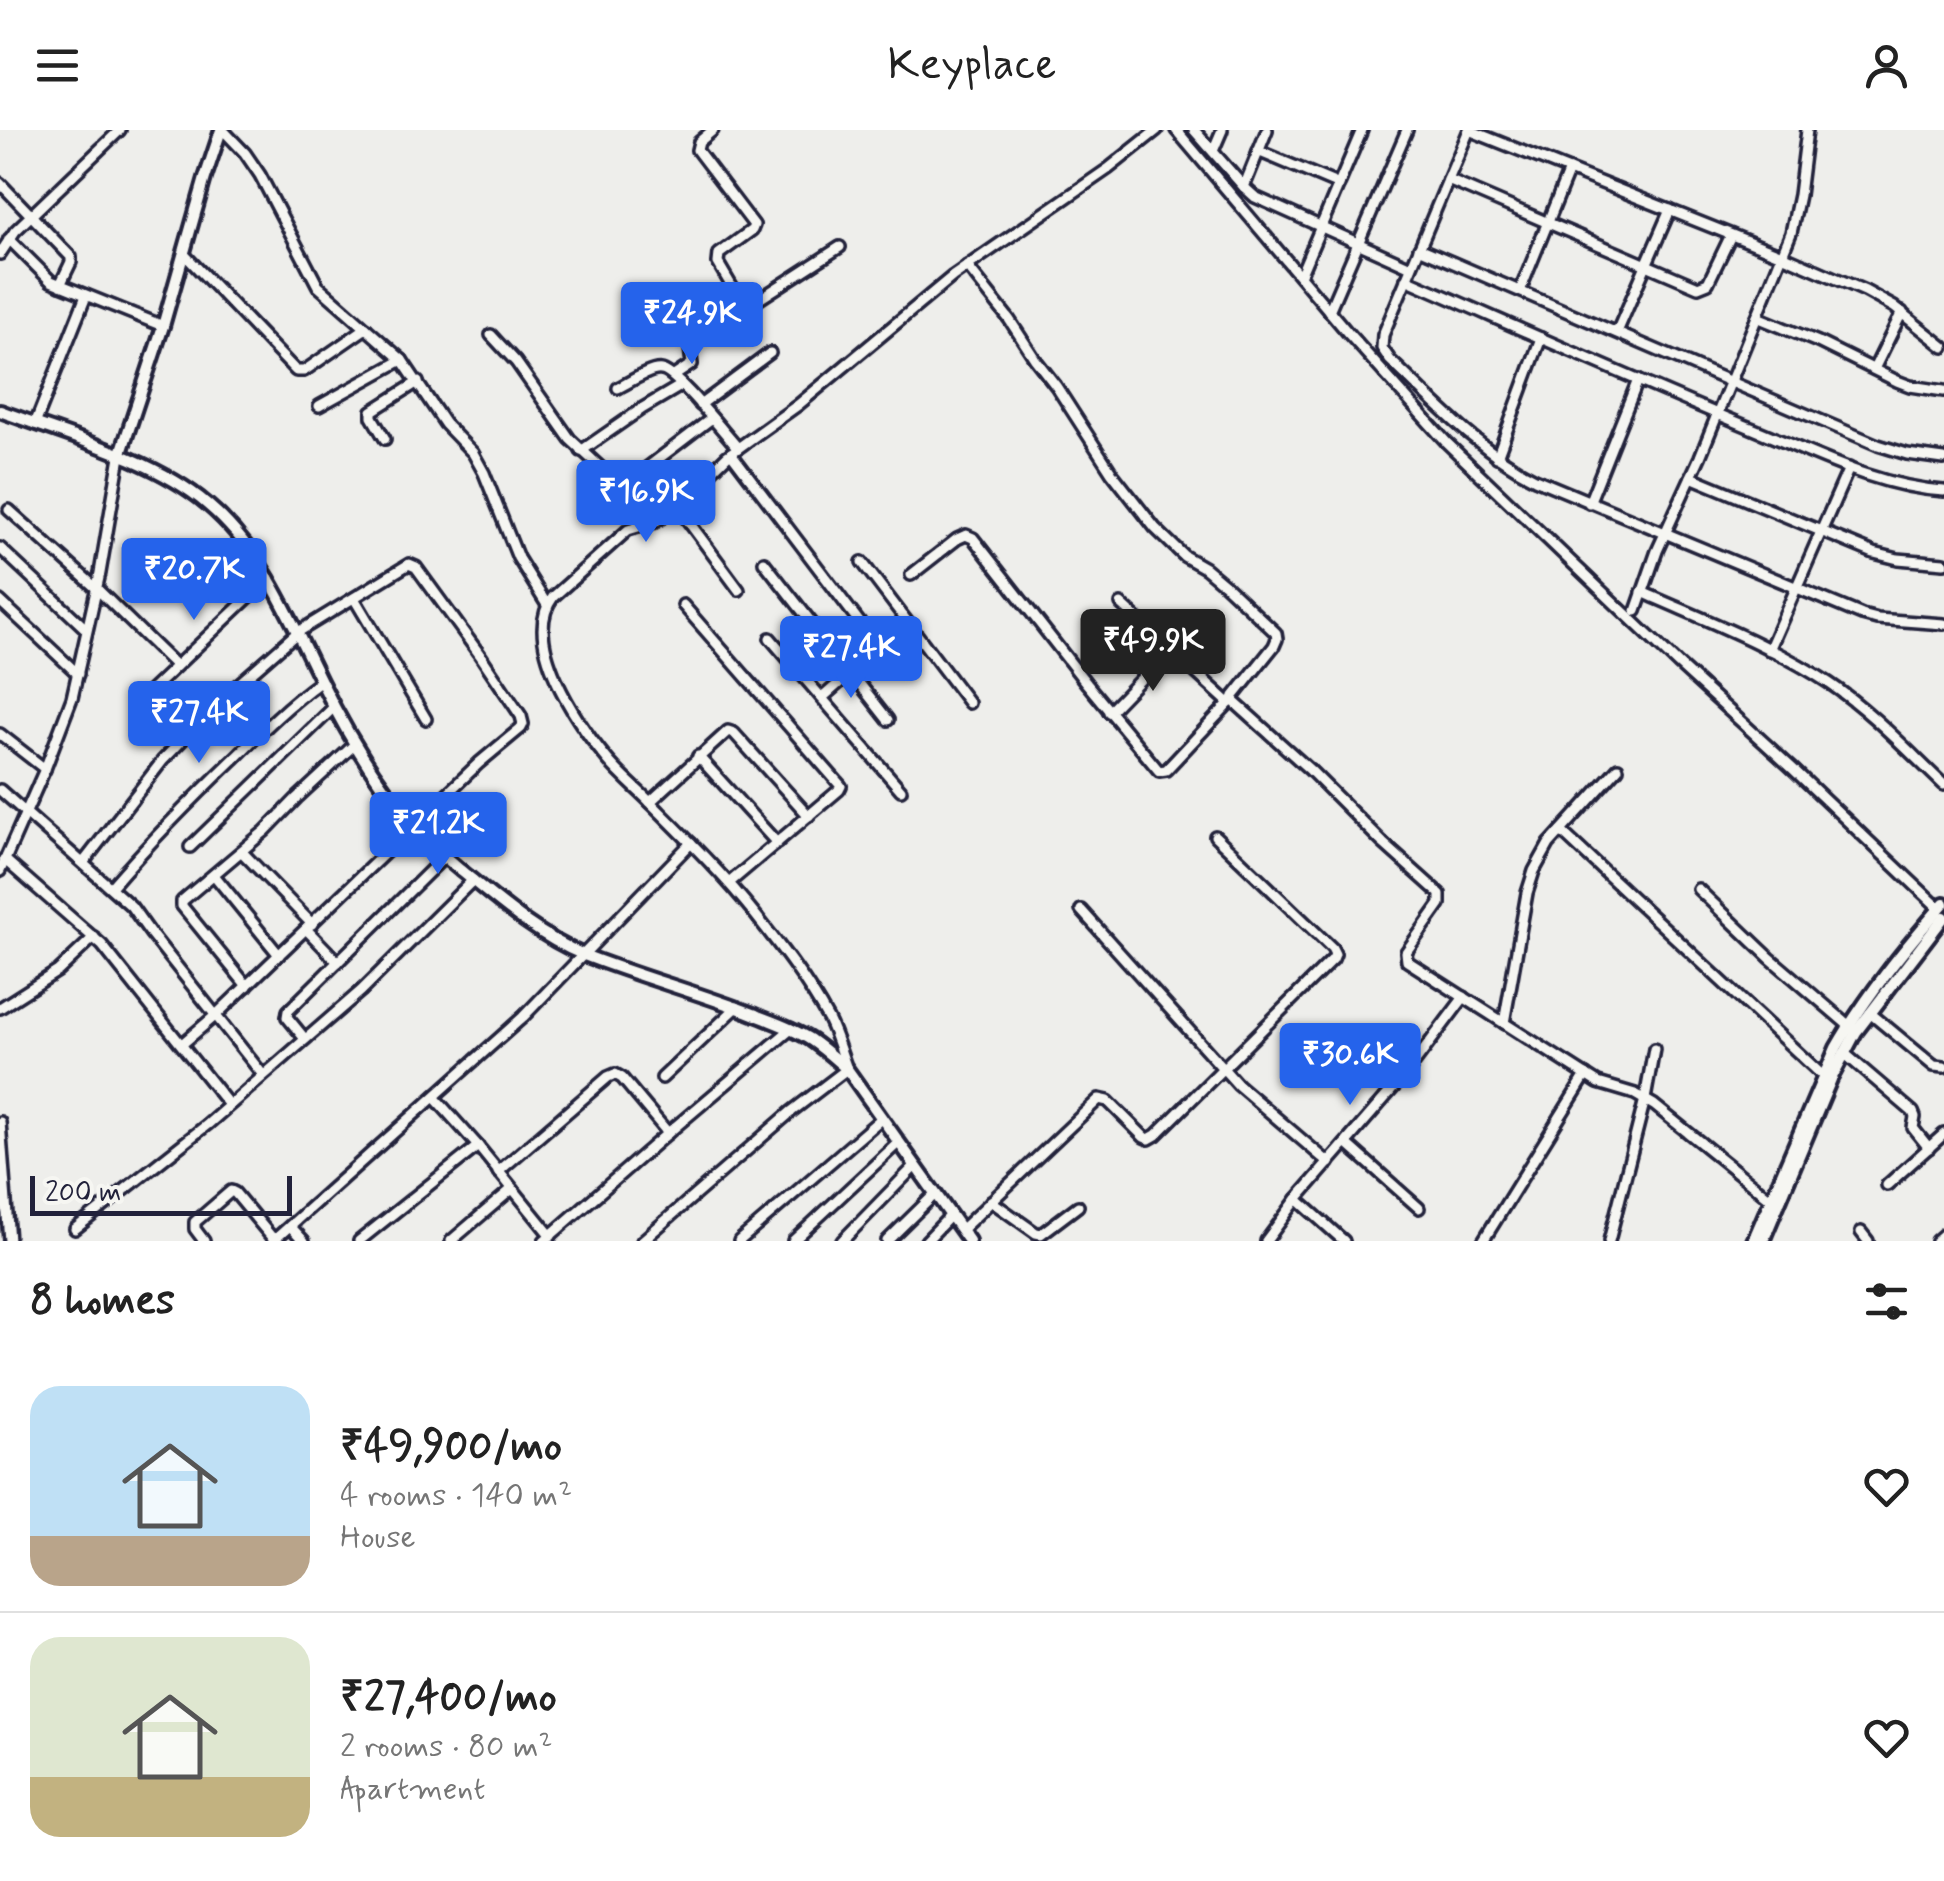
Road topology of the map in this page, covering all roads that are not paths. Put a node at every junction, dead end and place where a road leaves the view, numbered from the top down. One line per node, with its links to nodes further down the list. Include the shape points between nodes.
1 (120, 130): 21 (street)
2 (222, 130): 30 (street); 45 (street, via 260,175 318,286)
3 (713, 130): 40 (street, via 697,150 754,225 717,259)
4 (1157, 130): 33 (street)
5 (1176, 130): 35 (street)
6 (1194, 130): 13 (street)
7 (1222, 130): 13 (street)
8 (1267, 130): 14 (street)
9 (1362, 130): 18 (street)
10 (1407, 130): 26 (street)
11 (1469, 130): 15 (street); 16 (street)
12 (1806, 130): 31 (street, via 1794,222)
13 (1213, 151): 19 (street)
14 (1258, 151): 18 (street); 19 (street)
15 (1570, 170): 20 (street); 22 (street)
16 (1448, 180): 22 (street); 28 (street)
17 (0, 183): 21 (street)
18 (1338, 185): 23 (street)
19 (1244, 187): 23 (street)
20 (1670, 210): 24 (street); 32 (street)
21 (30, 215): 25 (street); 37 (street, via 71,257)
22 (1548, 223): 32 (street); 38 (street)
23 (1321, 227): 26 (street); 35 (street)
24 (1731, 235): 31 (street); 32 (street, via 1701,287)
25 (8, 239): 29 (street); 37 (street)
26 (1359, 244): 34 (street); 41 (street)
27 (840, 248): 40 (street)
28 (1419, 248): 34 (street); 38 (street)
29 (0, 254)
30 (184, 254): 44 (street); 45 (street, via 296,371)
31 (1782, 255): 42 (street); 43 (street)
32 (1646, 264): 46 (street)
33 (966, 266): 67 (street); 112 (street, via 1010,318 1156,528 1276,633 1274,646)
34 (1411, 267): 36 (street)
35 (1300, 276): 41 (street)
36 (1406, 279): 48 (street); 70 (street, via 1382,335 1384,354)
37 (60, 285): 39 (street)
38 (1520, 291): 46 (street)
39 (86, 296): 44 (street); 65 (street)
40 (745, 308): 53 (street, via 693,342 692,364)
41 (1330, 311): 146 (street, via 1489,484)
42 (1902, 312): 49 (street); 52 (street)
43 (1757, 317): 52 (street); 55 (street)
44 (163, 326): 69 (street)
45 (366, 328): 51 (street)
46 (1618, 332): 55 (street)
47 (491, 335): 68 (street)
48 (1541, 338): 54 (street); 70 (street)
49 (1944, 347)
50 (770, 354): 60 (street)
51 (402, 360): 56 (street); 61 (street)
52 (1874, 370): 59 (street)
53 (674, 376): 57 (street); 58 (street, via 656,370)
54 (1638, 380): 63 (street); 76 (street)
55 (1732, 380): 63 (street); 71 (street, via 1895,451)
56 (418, 382): 66 (street, via 372,411); 95 (street, via 480,463 518,558)
57 (682, 385): 60 (street); 68 (street)
58 (618, 388)
59 (1944, 391)
60 (700, 405): 64 (street)
61 (319, 406)
62 (0, 411): 65 (street)
63 (1718, 414): 72 (street); 73 (street)
64 (712, 418): 67 (street); 74 (street)
65 (36, 424): 69 (street)
66 (385, 439)
67 (735, 450): 77 (street); 103 (street)
68 (582, 451): 74 (street)
69 (120, 456): 87 (street, via 208,505); 88 (street)
70 (1497, 458): 76 (street)
71 (1944, 458)
72 (1849, 468): 75 (street, via 1895,484); 80 (street)
73 (1692, 477): 80 (street); 81 (street)
74 (620, 489): 79 (street)
75 (1944, 490)
76 (1590, 503): 81 (street)
77 (677, 506): 79 (street); 90 (street)
78 (9, 510): 88 (street)
79 (640, 526): 95 (street, via 615,540)
80 (1820, 530): 85 (street, via 1882,556); 89 (street)
81 (1665, 534): 89 (street); 91 (street)
82 (0, 548): 100 (street)
83 (764, 562): 107 (street)
84 (862, 562): 99 (street)
85 (1944, 562)
86 (911, 574): 115 (street, via 957,538 973,538)
87 (269, 578): 101 (street); 106 (street)
88 (96, 588): 100 (street); 106 (street)
89 (1795, 588): 98 (street, via 1877,619); 105 (street)
90 (738, 590)
91 (1642, 592): 97 (street); 105 (street)
92 (354, 598): 101 (street); 116 (street); 129 (street, via 414,565 523,722)
93 (0, 601): 108 (street)
94 (1122, 604): 104 (street)
95 (547, 605): 126 (street, via 542,636 559,685 606,758)
96 (683, 605): 128 (street, via 840,784)
97 (1636, 611)
98 (1944, 624)
99 (908, 626): 103 (street); 113 (street)
100 (86, 629): 108 (street)
101 (298, 632): 109 (street); 138 (street, via 164,760)
102 (770, 638): 111 (street)
103 (879, 648): 107 (street)
104 (1170, 649): 112 (street); 115 (street)
105 (1769, 650): 123 (street, via 1850,698)
106 (176, 666): 110 (street)
107 (851, 672): 111 (street); 117 (street)
108 (78, 674): 122 (street)
109 (321, 682): 114 (street); 143 (street, via 270,724)
110 (145, 696)
111 (822, 698): 125 (street)
112 (1231, 701): 115 (street, via 1162,771); 153 (street, via 1440,894 1405,958)
113 (969, 702)
114 (334, 707): 119 (street); 134 (street)
115 (1109, 712)
116 (426, 719)
117 (888, 720)
118 (0, 734): 122 (street)
119 (355, 744): 129 (street); 135 (street)
120 (698, 756): 126 (street); 128 (street, via 731,731); 132 (street)
121 (1618, 768): 130 (street)
122 (45, 769): 127 (street)
123 (1944, 784)
124 (0, 790): 127 (street)
125 (901, 790)
126 (650, 802): 133 (street)
127 (24, 812): 137 (street); 138 (street)
128 (809, 816): 132 (street)
129 (414, 826): 136 (street); 147 (street)
130 (1561, 831): 158 (street, via 1530,881); 170 (street)
131 (1214, 836): 167 (street, via 1335,954)
132 (777, 842): 142 (street)
133 (691, 844): 142 (street); 149 (street)
134 (190, 847)
135 (242, 852): 140 (street); 147 (street)
136 (445, 856): 141 (street); 151 (street)
137 (4, 859): 139 (street); 148 (street)
138 (82, 863): 143 (street)
139 (0, 871)
140 (214, 875): 150 (street); 152 (street, via 181,904)
141 (473, 880): 149 (street); 161 (street)
142 (729, 884): 166 (street, via 819,1003)
143 (111, 887): 157 (street)
144 (1698, 889): 160 (street)
145 (1081, 910): 167 (street)
146 (1942, 910): 156 (street); 160 (street)
147 (309, 926): 150 (street); 151 (street)
148 (94, 937): 154 (street, via 58,971); 162 (street)
149 (582, 954): 155 (street); 172 (street)
150 (279, 955): 152 (street)
151 (338, 962): 161 (street, via 287,1013)
152 (247, 986): 157 (street)
153 (1464, 998): 158 (street); 179 (street)
154 (0, 1008)
155 (737, 1008): 159 (street); 171 (street)
156 (1870, 1013): 160 (street); 165 (street, via 1934,1066)
157 (216, 1015): 162 (street); 168 (street)
158 (1504, 1023): 169 (street)
159 (791, 1029): 166 (street); 177 (street)
160 (1852, 1030): 164 (street); 170 (street)
161 (304, 1039): 168 (street)
162 (182, 1044): 174 (street)
163 (1654, 1048): 173 (street)
164 (1844, 1053): 182 (street, via 1913,1112 1913,1128); 191 (street)
165 (1944, 1066)
166 (846, 1069): 175 (street); 206 (street)
167 (1223, 1069): 183 (street); 190 (street, via 1150,1139 1108,1101 1098,1100)
168 (263, 1075): 174 (street)
169 (1586, 1075): 173 (street); 215 (street)
170 (1822, 1076): 191 (street)
171 (662, 1078)
172 (435, 1098): 181 (street); 195 (street)
173 (1645, 1099): 191 (street); 216 (street)
174 (229, 1105): 196 (street)
175 (882, 1118): 180 (street); 207 (street)
176 (0, 1122): 201 (street)
177 (668, 1133): 185 (street, via 622,1078 611,1075); 199 (street)
178 (1944, 1134): 182 (street)
179 (1346, 1143): 183 (street); 193 (street)
180 (898, 1144): 184 (street); 208 (street)
181 (478, 1146): 185 (street); 204 (street)
182 (1928, 1148): 186 (street)
183 (1329, 1163): 189 (street)
184 (915, 1166): 188 (street); 209 (street)
185 (498, 1172): 187 (street)
186 (1887, 1185)
187 (512, 1189): 199 (street); 205 (street)
188 (935, 1194): 194 (street); 210 (street)
189 (1298, 1199): 213 (street); 214 (street)
190 (992, 1201): 192 (street, via 1041,1234); 197 (street)
191 (1776, 1203): 217 (street); 218 (street)
192 (1078, 1206)
193 (1419, 1208)
194 (950, 1216): 197 (street); 211 (street)
195 (290, 1226): 200 (street); 203 (street)
196 (74, 1229)
197 (961, 1230): 212 (street)
198 (1944, 1234): 219 (street)
199 (548, 1238)
200 (273, 1240): 202 (street, via 231,1191 195,1222)
201 (9, 1241)
202 (204, 1241)
203 (304, 1241)
204 (359, 1241)
205 (451, 1241)
206 (642, 1241)
207 (740, 1241)
208 (793, 1241)
209 (842, 1241)
210 (887, 1241)
211 (926, 1241)
212 (969, 1241)
213 (1266, 1241)
214 (1344, 1241)
215 (1484, 1241)
216 (1609, 1241)
217 (1753, 1241)
218 (1763, 1241)
219 (1936, 1241)

